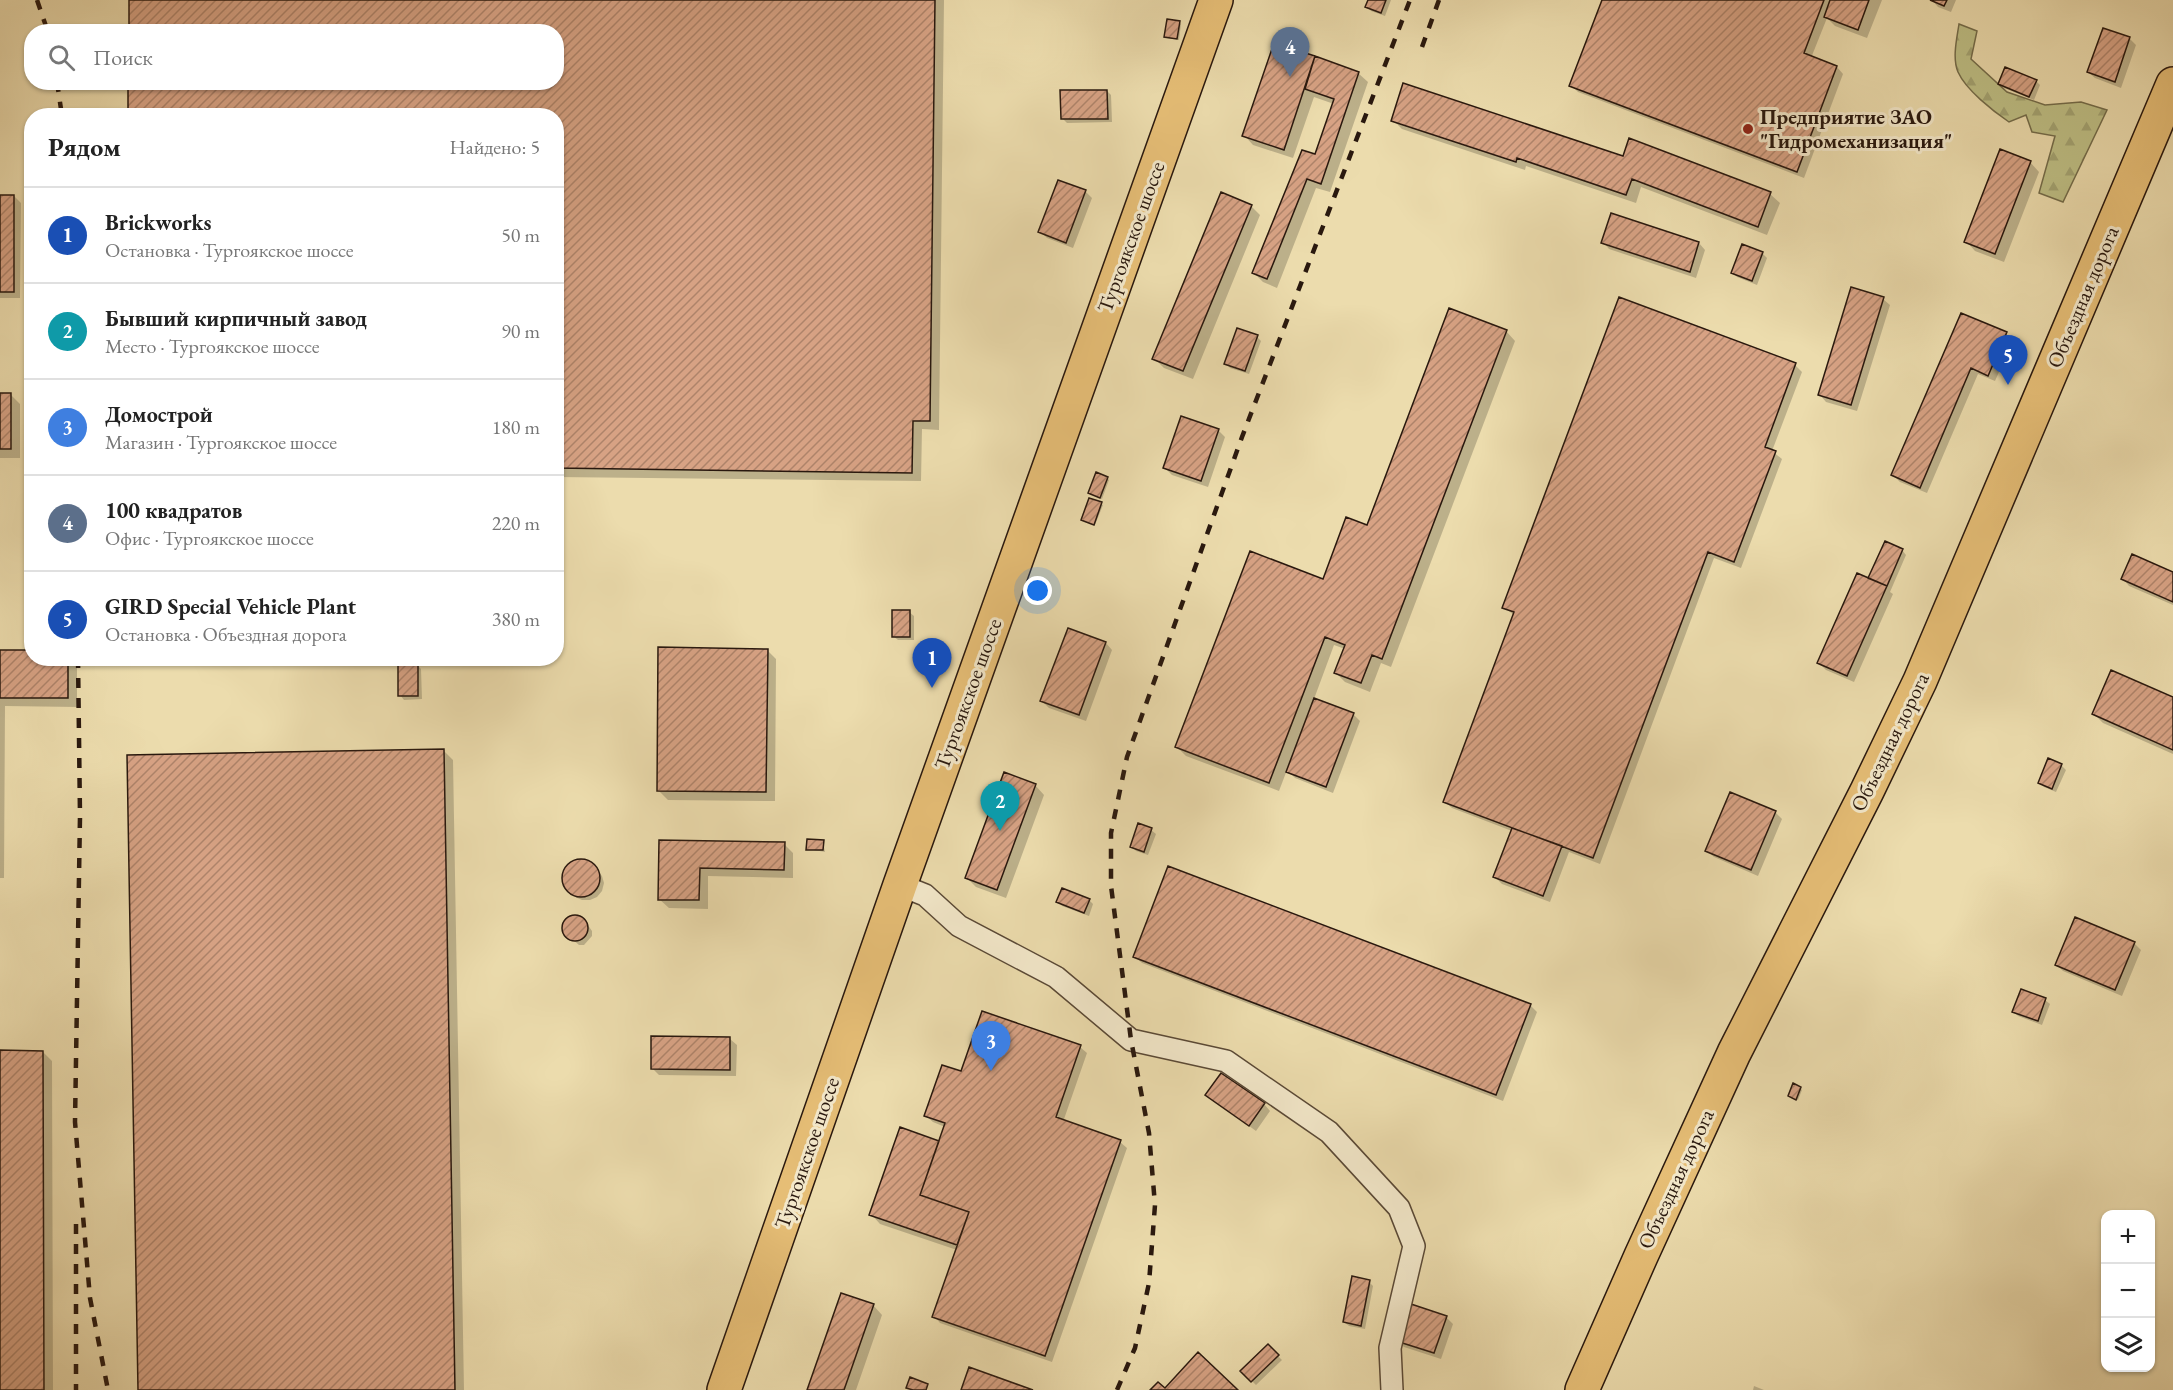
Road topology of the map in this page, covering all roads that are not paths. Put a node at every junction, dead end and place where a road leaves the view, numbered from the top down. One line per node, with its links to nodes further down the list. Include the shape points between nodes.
1 (1216, 0): 3 (main road, Тургоякское шоссе)
2 (2173, 84): 6 (main road, Объездная дорога, via 1920,681 1734,1053)
3 (900, 885): 4 (main road, Тургоякское шоссе); 5 (street, via 925,895 959,926 1056,977 1131,1040 1226,1061 1329,1132 1399,1208 1413,1246 1390,1348)
4 (724, 1390)
5 (1392, 1390)
6 (1582, 1390)

